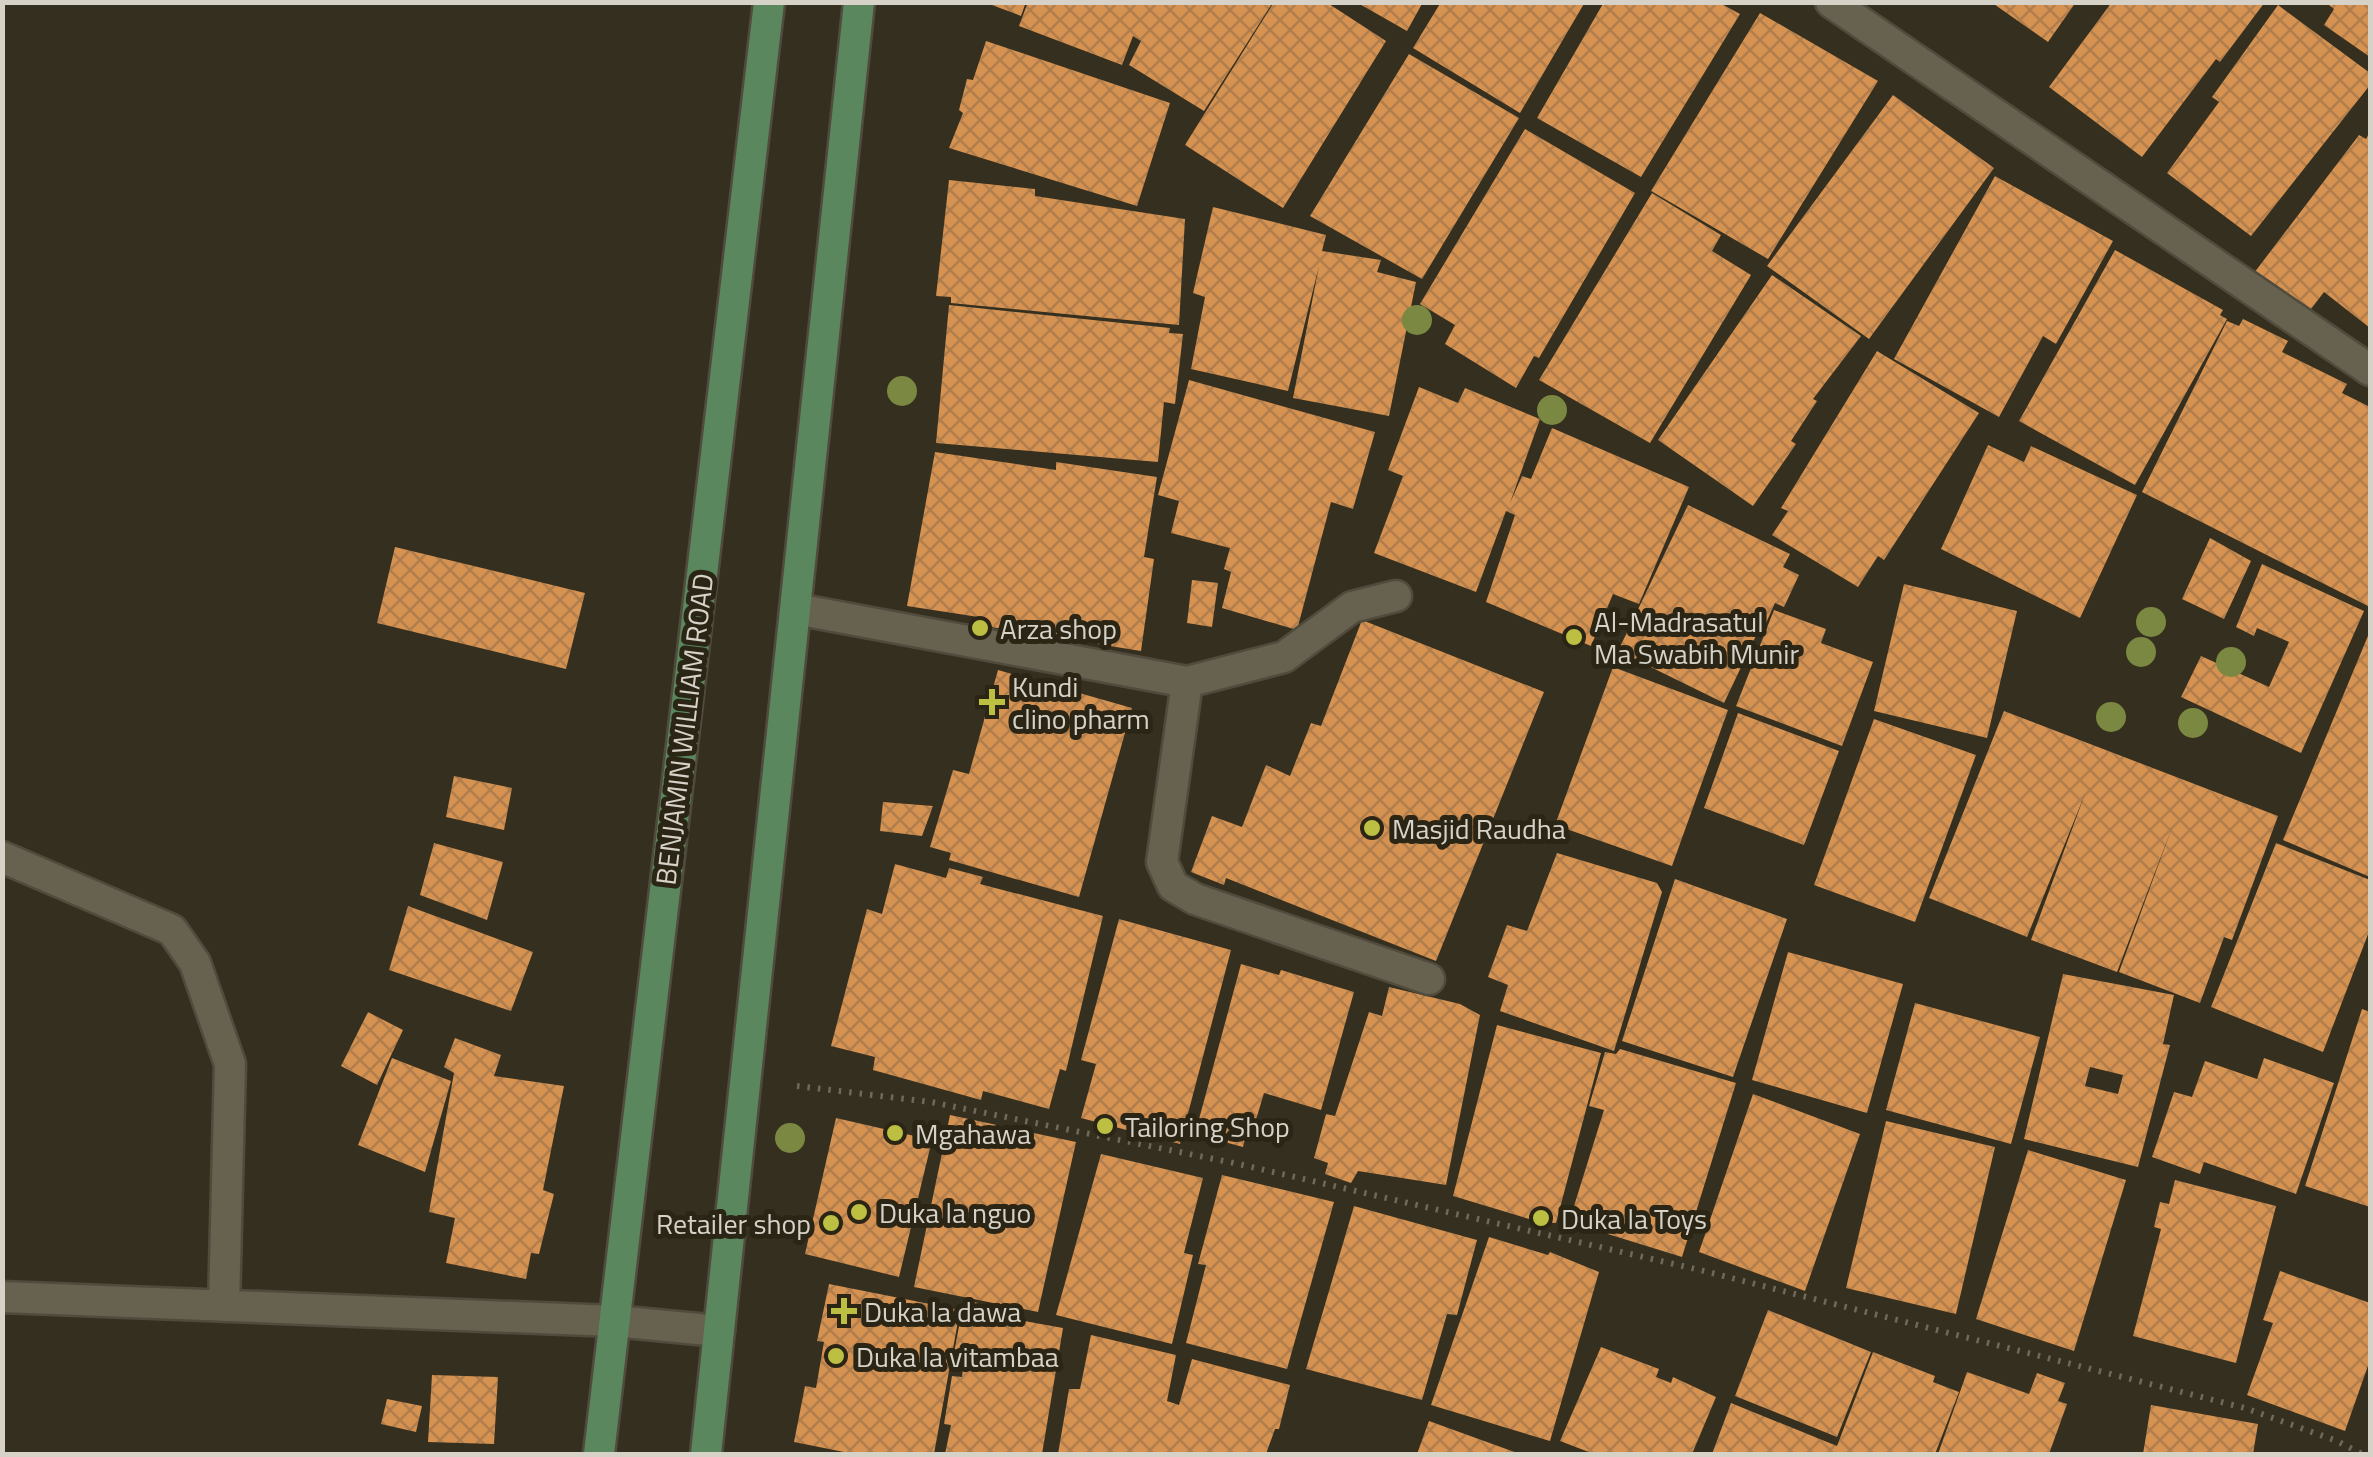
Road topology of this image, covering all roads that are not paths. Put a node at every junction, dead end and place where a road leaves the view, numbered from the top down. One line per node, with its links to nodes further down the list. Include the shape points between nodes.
1 (768, 2): 12 (main road, BENJAMIN WILLIAM ROAD)
2 (860, 2): 6 (main road)
3 (1830, 2): 4 (street)
4 (2370, 370)
5 (1396, 596): 7 (street, via 1352,607 1284,657)
6 (796, 609): 7 (street); 13 (main road)
7 (1187, 682): 9 (street, via 1162,862 1173,886 1194,899)
8 (2, 857): 11 (street, via 172,930 196,964 230,1064)
9 (1429, 979)
10 (2, 1297): 11 (street)
11 (224, 1306): 12 (street)
12 (614, 1321): 13 (street); 14 (main road, BENJAMIN WILLIAM ROAD)
13 (719, 1332): 15 (main road)
14 (598, 1454)
15 (706, 1454)

